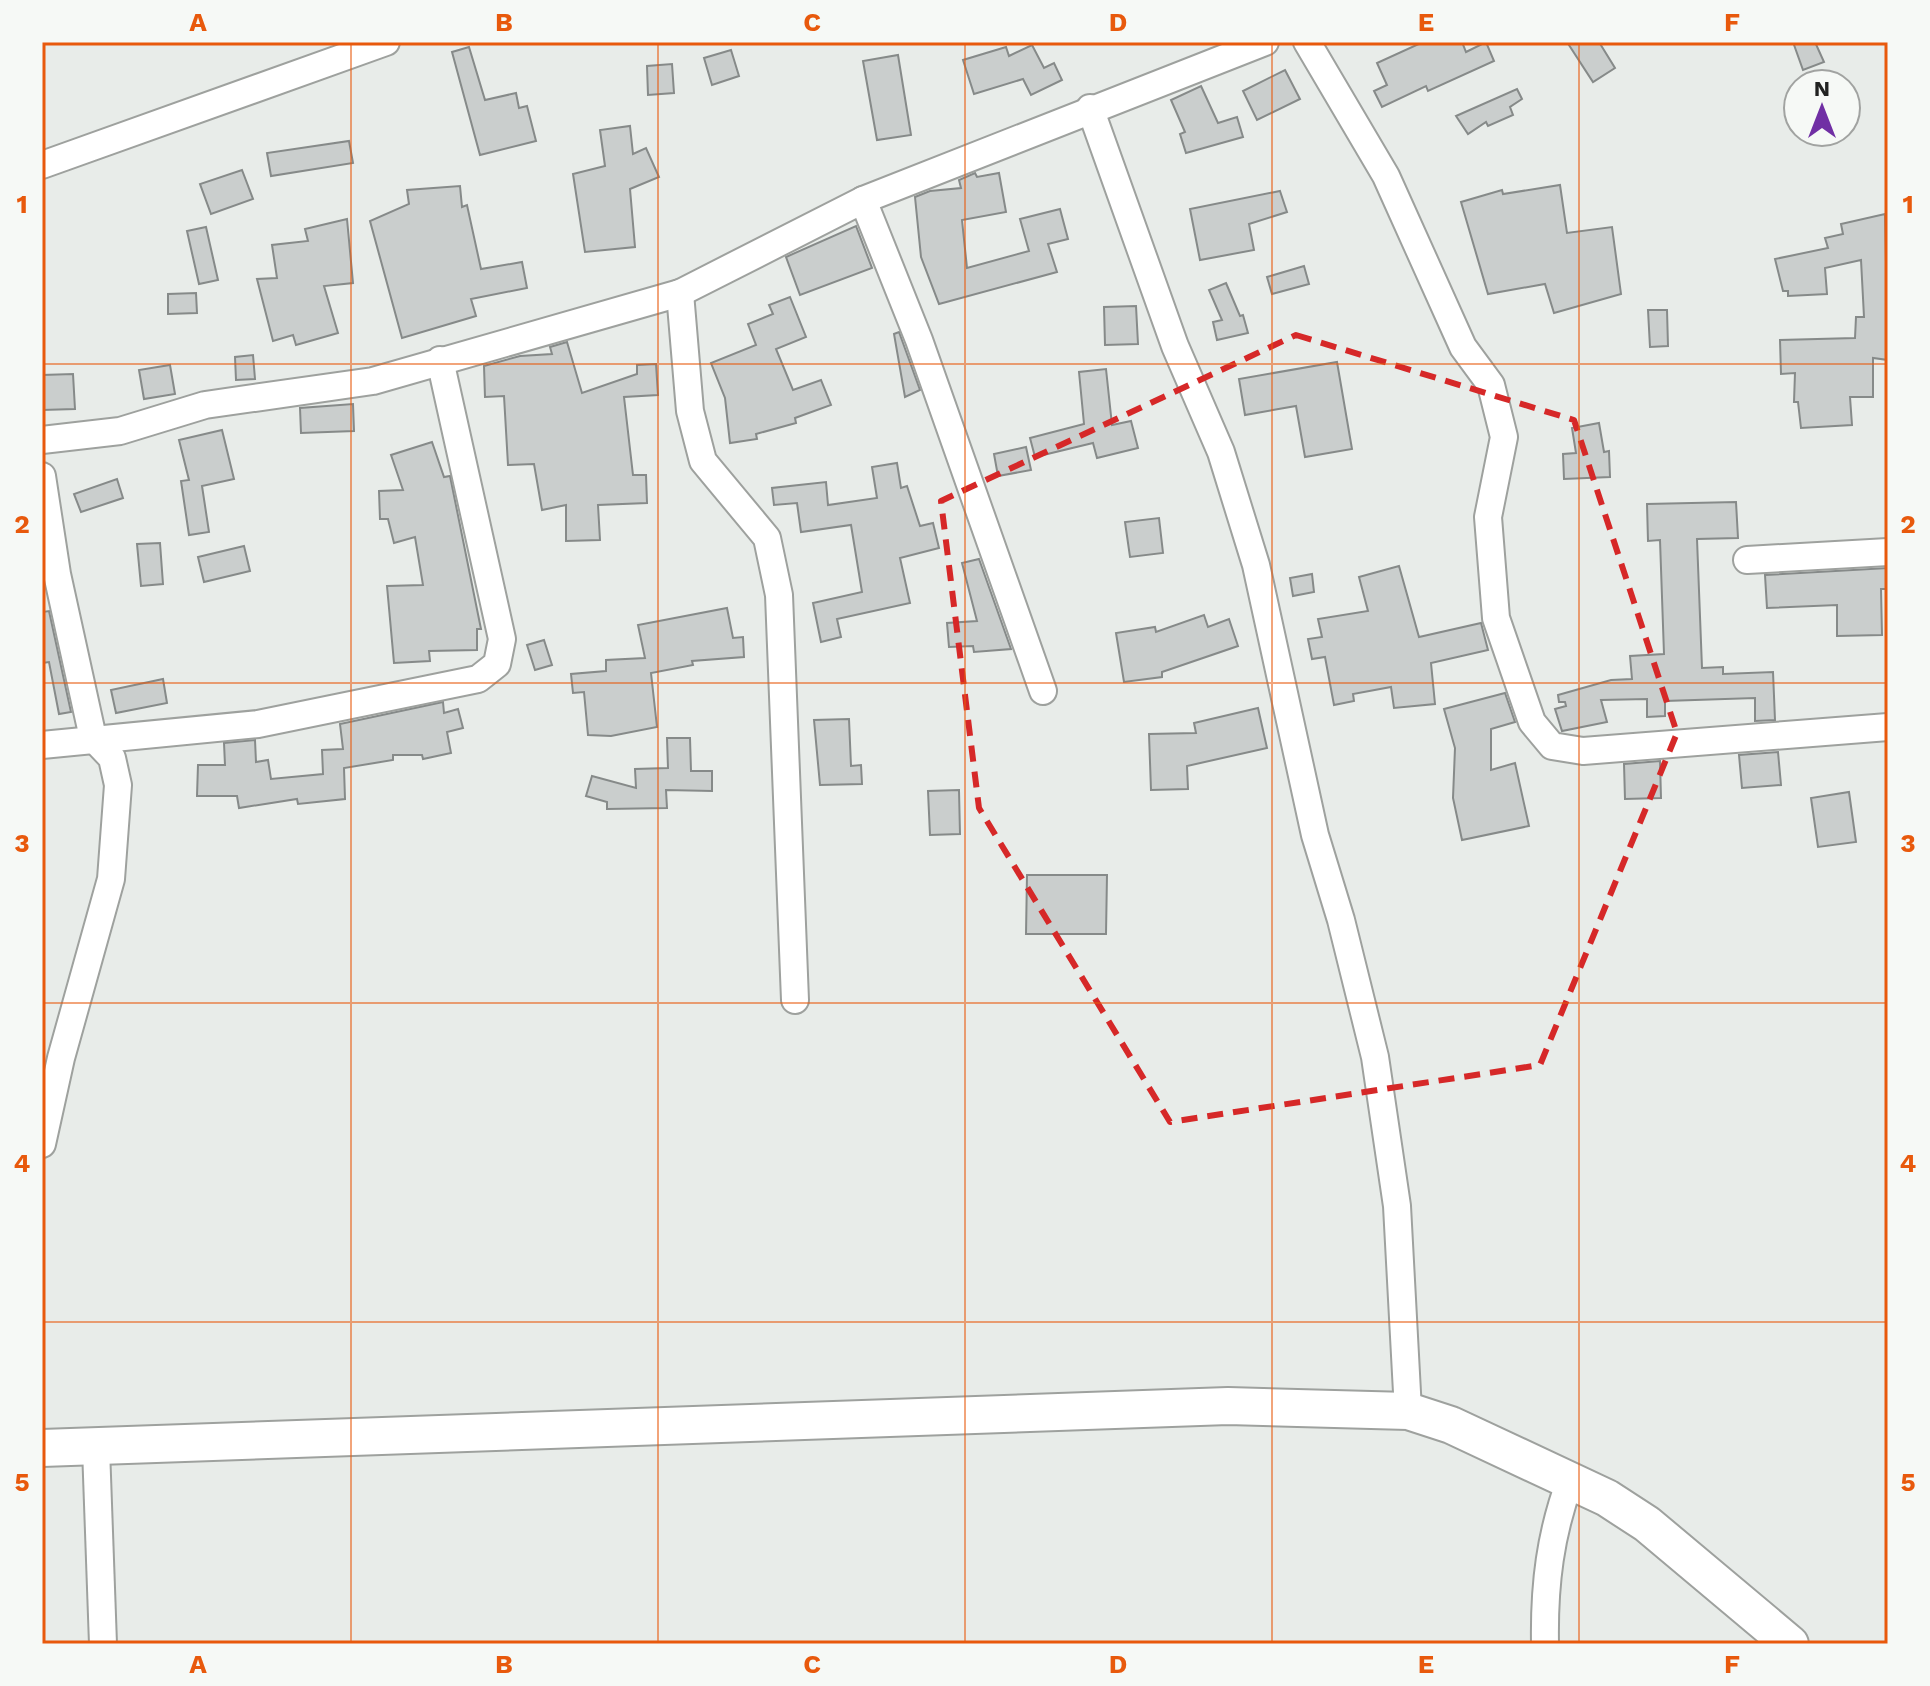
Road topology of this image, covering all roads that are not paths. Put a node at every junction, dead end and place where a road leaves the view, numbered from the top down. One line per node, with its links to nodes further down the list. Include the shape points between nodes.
1 (386, 42): 5 (street)
2 (1265, 42): 4 (street)
3 (1307, 42): 15 (street, via 1386,176 1463,347 1491,385 1504,437 1488,517 1496,618 1532,722 1552,746 1583,751)
4 (1090, 108): 6 (street); 20 (street, via 1175,346 1221,452 1256,565 1315,835 1375,1057 1397,1206)
5 (42, 165)
6 (863, 200): 7 (street); 14 (street, via 919,340)
7 (680, 293): 8 (street); 18 (street, via 690,411 703,461 767,538 779,595)
8 (440, 360): 9 (street, via 373,381 205,405 120,431); 16 (street, via 502,639 497,664 478,679 258,724)
9 (42, 440)
10 (42, 476): 13 (street)
11 (1888, 552): 12 (street)
12 (1747, 560)
13 (49, 576): 16 (street)
14 (1043, 691)
15 (1888, 727)
16 (93, 738): 17 (street); 19 (street, via 112,758 118,785 111,879)
17 (42, 745)
18 (795, 1000)
19 (42, 1144)
20 (1408, 1411): 22 (street, via 1228,1406); 23 (street)
21 (42, 1448): 22 (street)
22 (96, 1448): 24 (street)
23 (1571, 1478): 25 (street, via 1556,1519 1544,1587); 26 (street, via 1647,1524)
24 (103, 1644)
25 (1545, 1644)
26 (1790, 1644)

